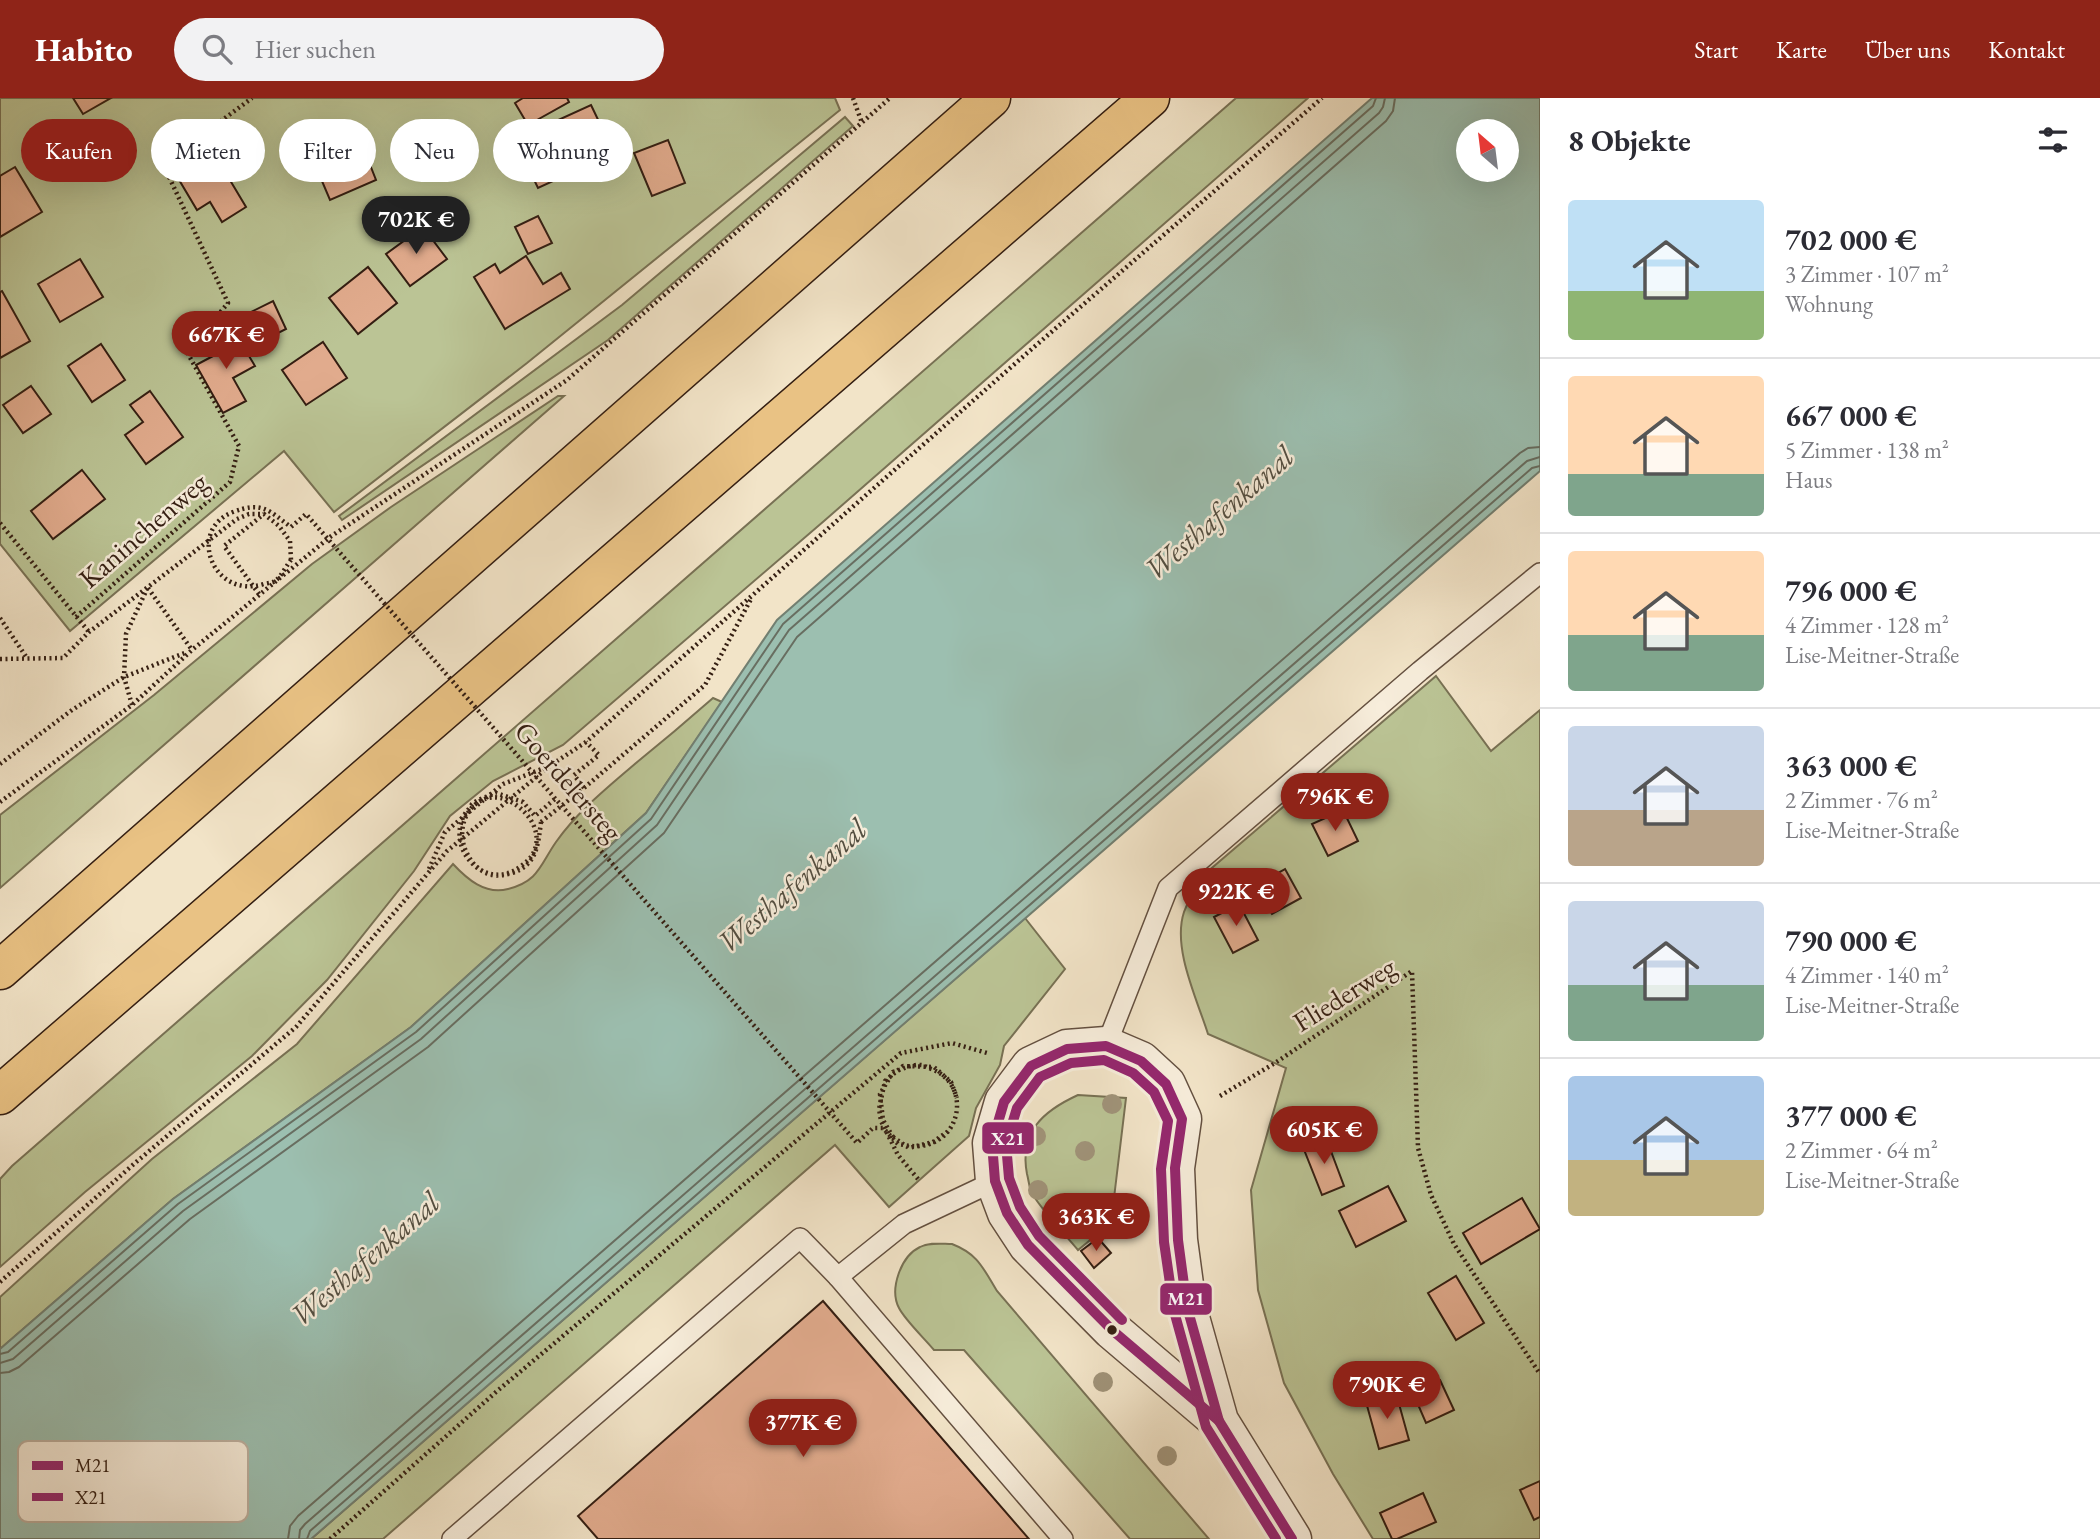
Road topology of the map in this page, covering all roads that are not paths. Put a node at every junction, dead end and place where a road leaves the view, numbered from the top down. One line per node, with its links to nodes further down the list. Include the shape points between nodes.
1 (991, 98): 4 (highway)
2 (1150, 98): 6 (highway)
3 (1540, 573): 5 (lane, via 1168,888)
4 (0, 970)
5 (1106, 1046): 7 (street, via 1068,1049 1031,1066 1004,1102 992,1143); 9 (street, via 1141,1061 1158,1076 1182,1119 1175,1168 1178,1240 1187,1307)
6 (0, 1095)
7 (995, 1181): 8 (lane, via 904,1224); 9 (street, via 1007,1213 1028,1245 1112,1330)
8 (838, 1277): 10 (lane, via 800,1238); 11 (lane)
9 (1219, 1421): 12 (street)
10 (452, 1539)
11 (1063, 1539)
12 (1292, 1539)

